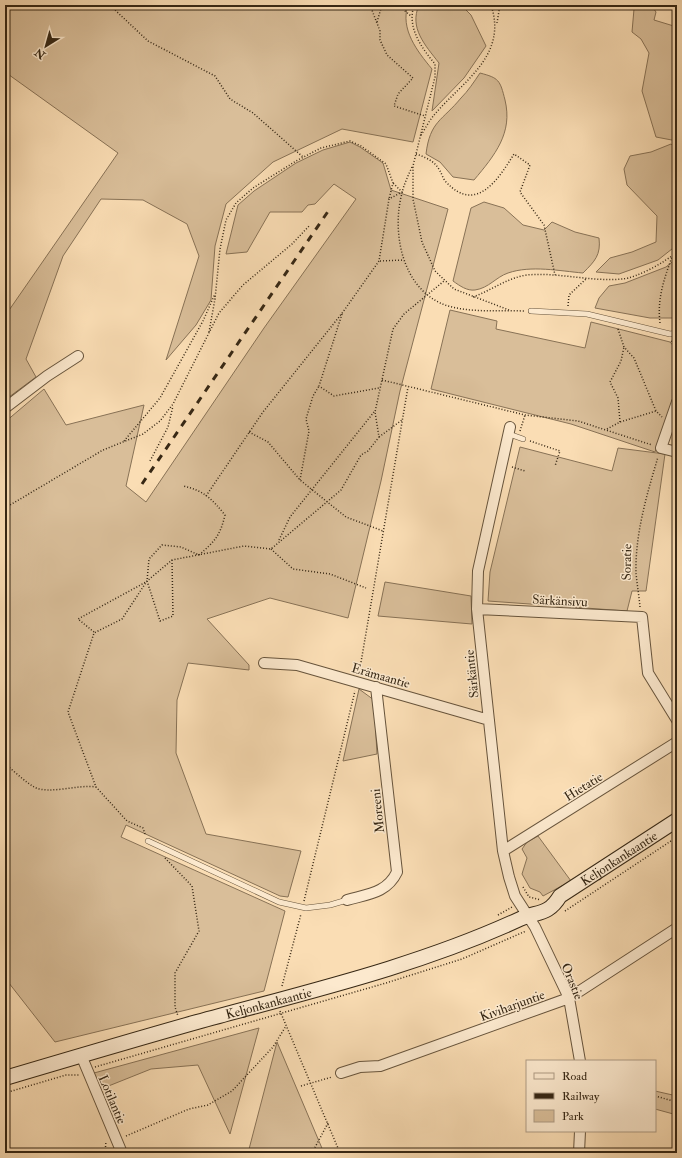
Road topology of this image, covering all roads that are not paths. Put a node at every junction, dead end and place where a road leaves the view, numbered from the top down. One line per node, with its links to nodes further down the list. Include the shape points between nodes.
1 (531, 311): 3 (lane, via 587,314)
2 (677, 333): 3 (lane)
3 (670, 334): 4 (lane)
4 (677, 337)
5 (78, 356): 7 (street)
6 (677, 402): 9 (street, via 661,448)
7 (5, 408)
8 (515, 435): 10 (street, Särkäntie, via 478,571)
9 (677, 452)
10 (477, 609): 13 (street, Särkäntie); 14 (street, Särkänsivu, via 642,617 648,673)
11 (264, 663): 12 (street, Erämaantie, via 297,665)
12 (376, 687): 13 (street, Erämaantie); 20 (street, Moreeni, via 397,872 392,882 384,889)
13 (489, 720): 18 (street, Särkäntie)
14 (677, 720)
15 (677, 742): 18 (street, Hietatie)
16 (677, 820): 19 (main road, Keljonkankaantie)
17 (148, 841): 20 (lane, via 279,902 302,907 330,905)
18 (503, 851): 21 (street, Särkäntie, via 509,877 519,903)
19 (560, 896): 21 (main road, Keljonkankaantie, via 550,897 532,908); 21 (main road, Keljonkankaantie, via 555,904 546,910 537,915)
20 (347, 900)
21 (527, 915): 23 (street, Orastie); 24 (main road, Keljonkankaantie, via 479,938 279,1007 182,1026)
22 (677, 928): 23 (street, Kiviharjuntie)
23 (569, 998): 25 (street, Orastie); 26 (street, Kiviharjuntie, via 380,1066 360,1067)
24 (81, 1055): 27 (main road, Keljonkankaantie); 29 (street, Lotilantie)
25 (580, 1060)
26 (342, 1073)
27 (5, 1078)
28 (580, 1132): 30 (street)
29 (122, 1153)
30 (578, 1153)

